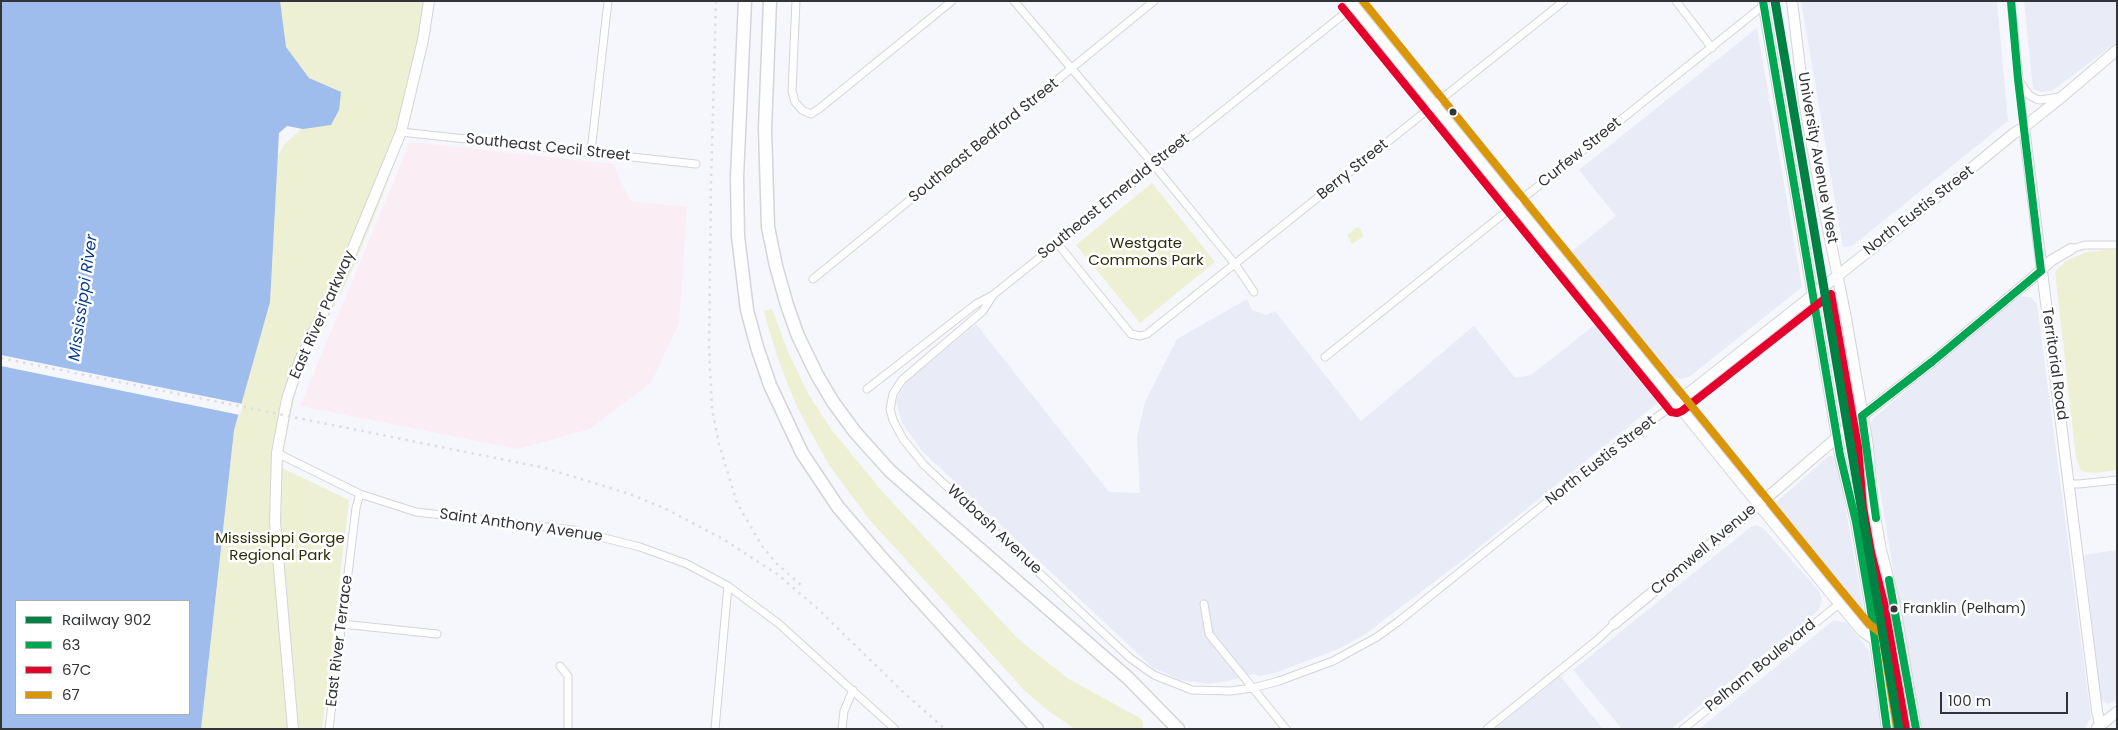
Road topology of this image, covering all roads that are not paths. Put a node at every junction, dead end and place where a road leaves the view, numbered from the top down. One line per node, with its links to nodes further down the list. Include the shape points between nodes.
1 (429, 1): 22 (main road, East River Parkway)
2 (608, 1): 23 (street)
3 (745, 1): 66 (highway, via 736,192 739,244 749,317 770,385 802,453 838,507)
4 (770, 1): 67 (highway, via 765,145 768,227 785,299 814,370 844,418 890,471 1128,678)
5 (796, 1): 6 (street, via 792,91 802,110 811,114)
6 (952, 1)
7 (1014, 1): 17 (street)
8 (1154, 1): 17 (street, Southeast Bedford Street)
9 (1564, 1): 20 (street, Berry Street)
10 (1676, 1): 15 (street)
11 (1792, 1): 32 (main road, University Avenue West, via 1804,101)
12 (2011, 1): 18 (street, Territorial Road)
13 (1354, 3): 20 (main road); 25 (street, Southeast Emerald Street)
14 (1764, 3): 15 (street, Curfew Street); 35 (main road, University Avenue West)
15 (1712, 48): 26 (street, Curfew Street)
16 (2117, 50): 19 (main road, North Eustis Street)
17 (1072, 69): 25 (street); 33 (street, Southeast Bedford Street)
18 (2018, 79): 19 (street, via 2029,95 2036,99); 21 (street, Territorial Road)
19 (2063, 96): 21 (main road, North Eustis Street)
20 (1435, 105): 26 (main road); 30 (street, Berry Street)
21 (2024, 128): 31 (main road, Territorial Road); 32 (main road, North Eustis Street)
22 (401, 132): 23 (street, Southeast Cecil Street); 42 (main road, East River Parkway, via 347,263 300,360 287,399)
23 (591, 152): 24 (street, Southeast Cecil Street)
24 (696, 164)
25 (1154, 165): 27 (street, Southeast Emerald Street); 30 (street)
26 (1515, 205): 37 (street, Curfew Street); 39 (main road)
27 (1057, 243): 30 (street, Berry Street, via 1131,334 1140,336 1147,334); 36 (street, Southeast Emerald Street)
28 (2117, 245): 29 (street, Cromwell Avenue, via 2085,245)
29 (2071, 249): 31 (main road, Cromwell Avenue)
30 (1235, 264): 34 (street)
31 (2041, 271): 40 (main road, Cromwell Avenue); 44 (main road, Territorial Road)
32 (1838, 276): 35 (main road, North Eustis Street); 40 (main road, University Avenue West)
33 (813, 279)
34 (1254, 292)
35 (1813, 294): 39 (main road, North Eustis Street); 41 (main road, University Avenue West)
36 (993, 295): 38 (street, Southeast Emerald Street, via 976,304); 56 (street, Wabash Avenue, via 983,312 902,380 893,394 890,409 903,439 924,465 1142,668 1167,682 1192,690 1222,692)
37 (1325, 357)
38 (867, 389)
39 (1676, 402): 46 (main road); 56 (street, North Eustis Street, via 1377,637 1333,661 1279,682)
40 (1862, 416): 41 (main road, Cromwell Avenue); 55 (main road, University Avenue West, via 1878,532)
41 (1838, 437): 46 (main road, Cromwell Avenue); 53 (main road, University Avenue West, via 1856,522)
42 (277, 453): 45 (street, Saint Anthony Avenue); 60 (main road, East River Parkway, via 275,522)
43 (2117, 480): 44 (street)
44 (2069, 484): 59 (main road, Territorial Road)
45 (360, 494): 47 (street, Saint Anthony Avenue, via 416,512 573,530 615,540 687,564); 50 (street, East River Terrace)
46 (1759, 504): 49 (main road); 51 (main road, Cromwell Avenue)
47 (728, 586): 57 (street, Saint Anthony Avenue, via 778,623); 63 (street)
48 (1204, 604): 56 (street, via 1209,634)
49 (1840, 604): 53 (main road, via 1862,631); 70 (street, Pelham Boulevard)
50 (342, 624): 52 (street); 61 (street, East River Terrace)
51 (1614, 624): 69 (street, Cromwell Avenue)
52 (437, 634)
53 (1874, 640): 55 (main road, via 1892,652); 71 (main road, University Avenue West)
54 (560, 666): 62 (street, via 568,676)
55 (1906, 669): 72 (main road, University Avenue West)
56 (1253, 688): 68 (street)
57 (852, 690): 64 (street, via 844,711); 65 (street, Saint Anthony Avenue)
58 (2117, 712): 59 (main road)
59 (2099, 728)
60 (292, 729)
61 (329, 729)
62 (568, 729)
63 (715, 729)
64 (842, 729)
65 (895, 729)
66 (1037, 729)
67 (1178, 729)
68 (1286, 729)
69 (1487, 729)
70 (1683, 729)
71 (1887, 729)
72 (1916, 729)

